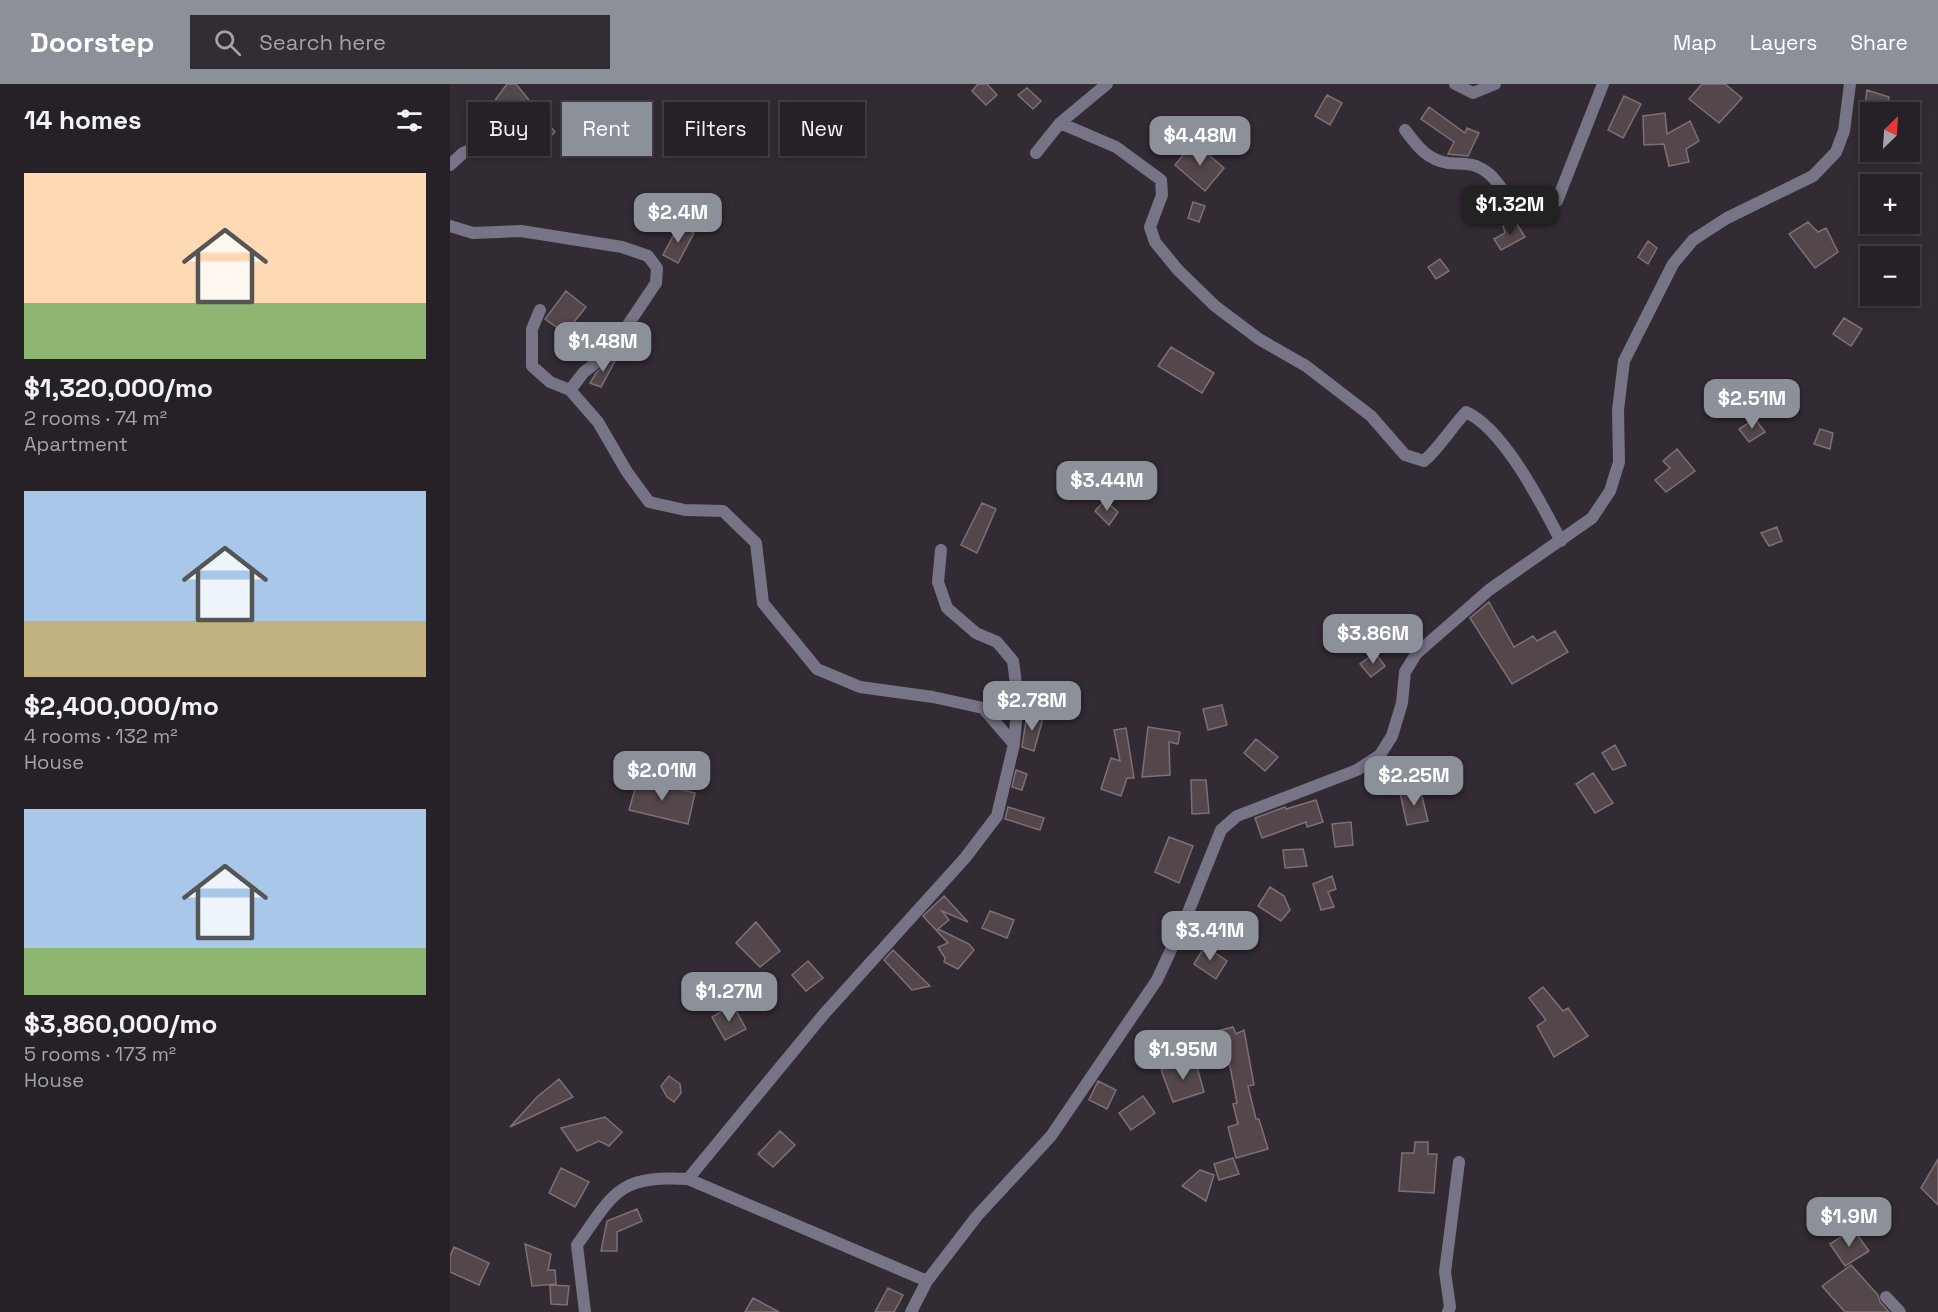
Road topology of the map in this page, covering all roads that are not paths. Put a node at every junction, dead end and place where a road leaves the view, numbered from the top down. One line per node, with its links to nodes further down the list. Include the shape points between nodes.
1 (1107, 84): 6 (street)
2 (1455, 84): 3 (street, via 1473,93)
3 (1495, 84)
4 (1602, 84): 7 (street, via 1557,201 1544,206 1528,208 1515,204 1497,182 1474,165 1436,161 1422,152)
5 (1850, 84): 14 (street, via 1844,131 1836,152 1813,176 1727,218 1693,240 1673,264 1624,361 1618,410 1619,462 1610,491 1592,518)
6 (1060, 123): 9 (street); 14 (street, via 1116,147 1161,180 1162,195 1150,227 1155,242 1178,270 1215,306 1259,339 1306,366 1371,416 1405,455 1424,461 1466,412 1480,418 1536,494)
7 (1405, 130)
8 (468, 151): 10 (street)
9 (1036, 153)
10 (450, 165)
11 (450, 226): 13 (street, via 473,233 521,231 622,247 648,256 657,268 656,283 609,352 584,372)
12 (540, 310): 13 (street, via 532,330 532,366 550,382)
13 (570, 390): 16 (street, via 598,422 649,502 685,510 723,512 756,543 763,603 817,669 860,687 983,708)
14 (1561, 542): 19 (street, via 1489,590 1416,654 1405,672 1402,703 1392,736 1380,755 1357,770 1237,816 1221,830 1157,980 1051,1136 977,1216)
15 (941, 549): 16 (street, via 938,582 947,608 976,633 997,642 1013,661 1018,699)
16 (1014, 744): 18 (street, via 997,816 965,858 824,1014)
17 (1459, 1162): 23 (street, via 1445,1272)
18 (688, 1179): 19 (street); 21 (street, via 656,1177 628,1184 607,1203 577,1245)
19 (927, 1281): 22 (street)
20 (1886, 1297): 24 (street)
21 (585, 1312)
22 (911, 1312)
23 (1448, 1312)
24 (1900, 1312)

